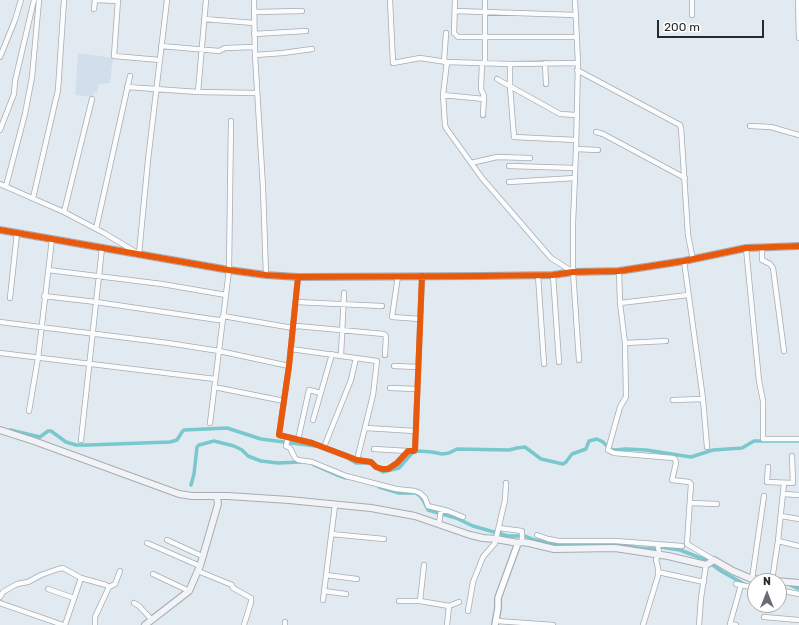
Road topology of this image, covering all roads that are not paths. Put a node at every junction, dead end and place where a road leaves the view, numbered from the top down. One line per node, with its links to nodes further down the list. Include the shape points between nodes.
1 (21, 0): 36 (street)
2 (34, 0): 59 (street, via 14,94)
3 (39, 0): 73 (street, via 32,77)
4 (64, 0): 74 (street, via 58,90)
5 (96, 0): 15 (street); 16 (street)
6 (167, 0): 31 (street)
7 (206, 0): 23 (street)
8 (254, 0): 19 (street)
9 (390, 0): 38 (street, via 393,62 420,58)
10 (455, 0): 18 (street)
11 (486, 0): 20 (street)
12 (576, 0): 21 (street)
13 (692, 0): 22 (street)
14 (798, 0): 30 (street)
15 (118, 1): 37 (street, via 114,56)
16 (94, 9)
17 (302, 11): 19 (street)
18 (454, 11): 20 (street); 28 (street, via 455,35)
19 (254, 12): 24 (street)
20 (485, 12): 21 (street); 28 (street)
21 (576, 15): 29 (street)
22 (692, 15)
23 (204, 19): 24 (street); 34 (street)
24 (254, 23): 27 (street)
25 (306, 32): 27 (street)
26 (446, 33): 38 (street)
27 (254, 34): 32 (street)
28 (486, 37): 29 (street); 39 (street)
29 (577, 37): 41 (street)
30 (799, 38)
31 (162, 46): 34 (street); 37 (street)
32 (254, 47): 34 (street, via 225,48 219,51); 35 (street)
33 (312, 49): 35 (street)
34 (201, 50): 50 (street)
35 (255, 55): 51 (street)
36 (0, 57)
37 (160, 60): 49 (street)
38 (446, 62): 39 (street); 52 (street)
39 (484, 63): 42 (street); 54 (street, via 481,89)
40 (545, 63): 41 (street); 42 (street); 46 (street)
41 (578, 63): 43 (street)
42 (510, 64): 48 (street)
43 (577, 70): 56 (street); 70 (street, via 680,125)
44 (130, 76): 47 (street)
45 (497, 79): 48 (street)
46 (546, 84)
47 (127, 87): 49 (street); 76 (street)
48 (510, 87): 56 (street, via 560,114); 62 (street, via 514,137)
49 (157, 90): 50 (street); 84 (street)
50 (198, 92): 51 (street)
51 (257, 93): 91 (street)
52 (443, 95): 54 (street); 66 (street, via 445,125)
53 (92, 98): 75 (street)
54 (484, 99): 55 (street)
55 (483, 115)
56 (576, 115): 62 (street)
57 (232, 122): 88 (street)
58 (750, 126): 61 (street, via 771,127)
59 (0, 130)
60 (596, 132): 70 (street)
61 (799, 135)
62 (576, 140): 63 (street)
63 (576, 150): 64 (street); 68 (street)
64 (598, 150)
65 (530, 158): 66 (street, via 497,157)
66 (471, 163): 90 (street, via 551,258)
67 (509, 166): 68 (street)
68 (576, 168): 69 (street)
69 (575, 178): 71 (street); 90 (street, via 572,223)
70 (685, 178): 85 (street)
71 (509, 182)
72 (0, 184): 73 (street)
73 (6, 186): 74 (street)
74 (33, 198): 75 (street)
75 (64, 212): 76 (street)
76 (96, 229): 84 (street)
77 (0, 230): 78 (street)
78 (17, 233): 79 (street); 102 (street)
79 (52, 239): 81 (street); 87 (street)
80 (799, 246): 83 (street)
81 (102, 248): 84 (street); 94 (street)
82 (746, 248): 83 (street); 85 (street); 148 (street, via 763,401 763,439)
83 (762, 248): 119 (street, via 762,260 773,268)
84 (139, 254): 88 (street)
85 (692, 260): 86 (street)
86 (684, 261): 89 (street); 100 (street)
87 (48, 270): 94 (street); 101 (street)
88 (229, 270): 91 (street); 99 (street)
89 (619, 271): 90 (street); 105 (street)
90 (573, 272): 93 (street); 126 (street)
91 (266, 275): 97 (street)
92 (538, 275): 93 (street); 96 (street); 129 (street)
93 (553, 275): 127 (street)
94 (99, 276): 99 (street); 103 (street)
95 (398, 276): 96 (street); 97 (street); 109 (street, via 392,317)
96 (422, 276): 109 (street)
97 (298, 277): 104 (street)
98 (344, 293): 106 (street)
99 (226, 295): 108 (street)
100 (688, 295): 105 (street); 138 (street)
101 (44, 296): 103 (street); 111 (street)
102 (10, 298)
103 (96, 302): 108 (street, via 218,320); 114 (street)
104 (296, 302): 106 (street); 112 (street)
105 (620, 303): 116 (street)
106 (343, 305): 107 (street); 113 (street)
107 (382, 306)
108 (223, 316): 112 (street); 118 (street)
109 (420, 319): 132 (street)
110 (0, 322): 111 (street)
111 (41, 327): 114 (street); 124 (street)
112 (293, 328): 113 (street, via 297,326); 117 (street)
113 (342, 330): 122 (street); 123 (street, via 386,335)
114 (93, 334): 118 (street); 128 (street)
115 (666, 341): 116 (street)
116 (625, 343): 166 (street, via 626,397 620,407 608,450 614,453 675,459 672,480 690,482)
117 (291, 350): 121 (street); 130 (street)
118 (219, 351): 130 (street); 133 (street)
119 (784, 352)
120 (0, 353): 124 (street)
121 (332, 354): 122 (street); 137 (street)
122 (341, 355): 125 (street)
123 (385, 355)
124 (38, 358): 128 (street); 141 (street)
125 (356, 358): 144 (street, via 377,362); 151 (street)
126 (579, 360)
127 (559, 362)
128 (90, 363): 133 (street); 149 (street)
129 (544, 364)
130 (289, 366): 140 (street)
131 (394, 366): 132 (street)
132 (418, 367): 136 (street)
133 (215, 379): 134 (street)
134 (214, 387): 140 (street); 143 (street)
135 (390, 388): 136 (street)
136 (417, 389): 146 (street)
137 (321, 392): 142 (street); 150 (street, via 309,390)
138 (703, 399): 139 (street); 152 (street)
139 (673, 400)
140 (284, 401): 147 (street, via 279,435)
141 (29, 411)
142 (313, 420)
143 (210, 422)
144 (366, 428): 146 (street); 156 (street)
145 (0, 430): 165 (main road, via 179,494)
146 (415, 431): 154 (street, via 414,451)
147 (288, 438): 150 (street); 169 (street, via 286,446 298,460 312,462 346,476 396,489 415,491 425,498 428,506)
148 (799, 438)
149 (81, 440)
150 (298, 440): 151 (street)
151 (324, 447): 156 (street)
152 (707, 447)
153 (374, 450): 154 (street)
154 (408, 451): 156 (street, via 388,469 376,467 365,460)
155 (792, 456): 158 (street)
156 (357, 460)
157 (768, 467): 161 (street, via 767,482)
158 (792, 473): 159 (street); 161 (street, via 793,483)
159 (799, 473)
160 (506, 483): 174 (street)
161 (784, 483): 162 (street)
162 (783, 494): 163 (street); 170 (street)
163 (799, 495)
164 (764, 496): 194 (street)
165 (217, 497): 168 (main road); 188 (main road, via 218,504)
166 (691, 503): 167 (street); 189 (street, via 687,544)
167 (717, 504)
168 (335, 505): 173 (main road, via 371,508); 175 (street)
169 (441, 510): 171 (street); 173 (street)
170 (781, 516): 172 (street); 180 (street)
171 (463, 517)
172 (799, 519)
173 (439, 520): 177 (main road, via 470,535)
174 (498, 529): 177 (street); 181 (street, via 522,532)
175 (331, 534): 179 (street); 197 (street)
176 (538, 535): 183 (street, via 559,541)
177 (496, 537): 181 (main road); 221 (street, via 494,546 483,557 473,582)
178 (167, 540): 188 (street)
179 (384, 540)
180 (778, 541): 186 (street); 195 (street)
181 (520, 542): 183 (main road, via 554,549); 226 (street, via 498,598)
182 (147, 543): 191 (street)
183 (615, 545): 184 (street); 187 (main road)
184 (657, 545): 185 (street); 187 (street)
185 (682, 546)
186 (799, 546)
187 (659, 553): 189 (main road); 193 (street, via 656,560)
188 (202, 556): 191 (main road)
189 (710, 563): 198 (main road); 202 (street)
190 (424, 565): 215 (street)
191 (199, 568): 207 (main road); 230 (street, via 251,598)
192 (120, 571): 204 (street, via 115,584)
193 (658, 572): 202 (street); 233 (street)
194 (753, 573)
195 (773, 573)
196 (152, 574): 207 (street)
197 (326, 574): 200 (street); 208 (street)
198 (747, 577)
199 (81, 578): 204 (street); 212 (street, via 64,569 58,569 17,584 3,592); 213 (street)
200 (357, 579)
201 (787, 581): 203 (main road)
202 (704, 582): 234 (street)
203 (799, 582)
204 (109, 587): 228 (street, via 95,617)
205 (747, 587): 235 (street, via 738,585 730,624)
206 (48, 589): 213 (street)
207 (188, 591): 223 (main road)
208 (324, 591): 210 (street); 214 (street)
209 (787, 592): 211 (street)
210 (346, 594)
211 (799, 594)
212 (0, 597)
213 (74, 598): 227 (street)
214 (323, 600)
215 (420, 600): 216 (street); 220 (street)
216 (399, 601)
217 (459, 602): 220 (street)
218 (0, 603): 225 (street)
219 (134, 603): 223 (street)
220 (449, 606): 231 (street)
221 (468, 611)
222 (764, 617): 224 (street)
223 (151, 619): 229 (main road)
224 (799, 620)
225 (48, 623): 227 (street)
226 (496, 623): 232 (street)
227 (64, 625)
228 (95, 625)
229 (145, 625)
230 (244, 625)
231 (447, 625)
232 (554, 625)
233 (643, 625)
234 (699, 625)
235 (736, 625)

